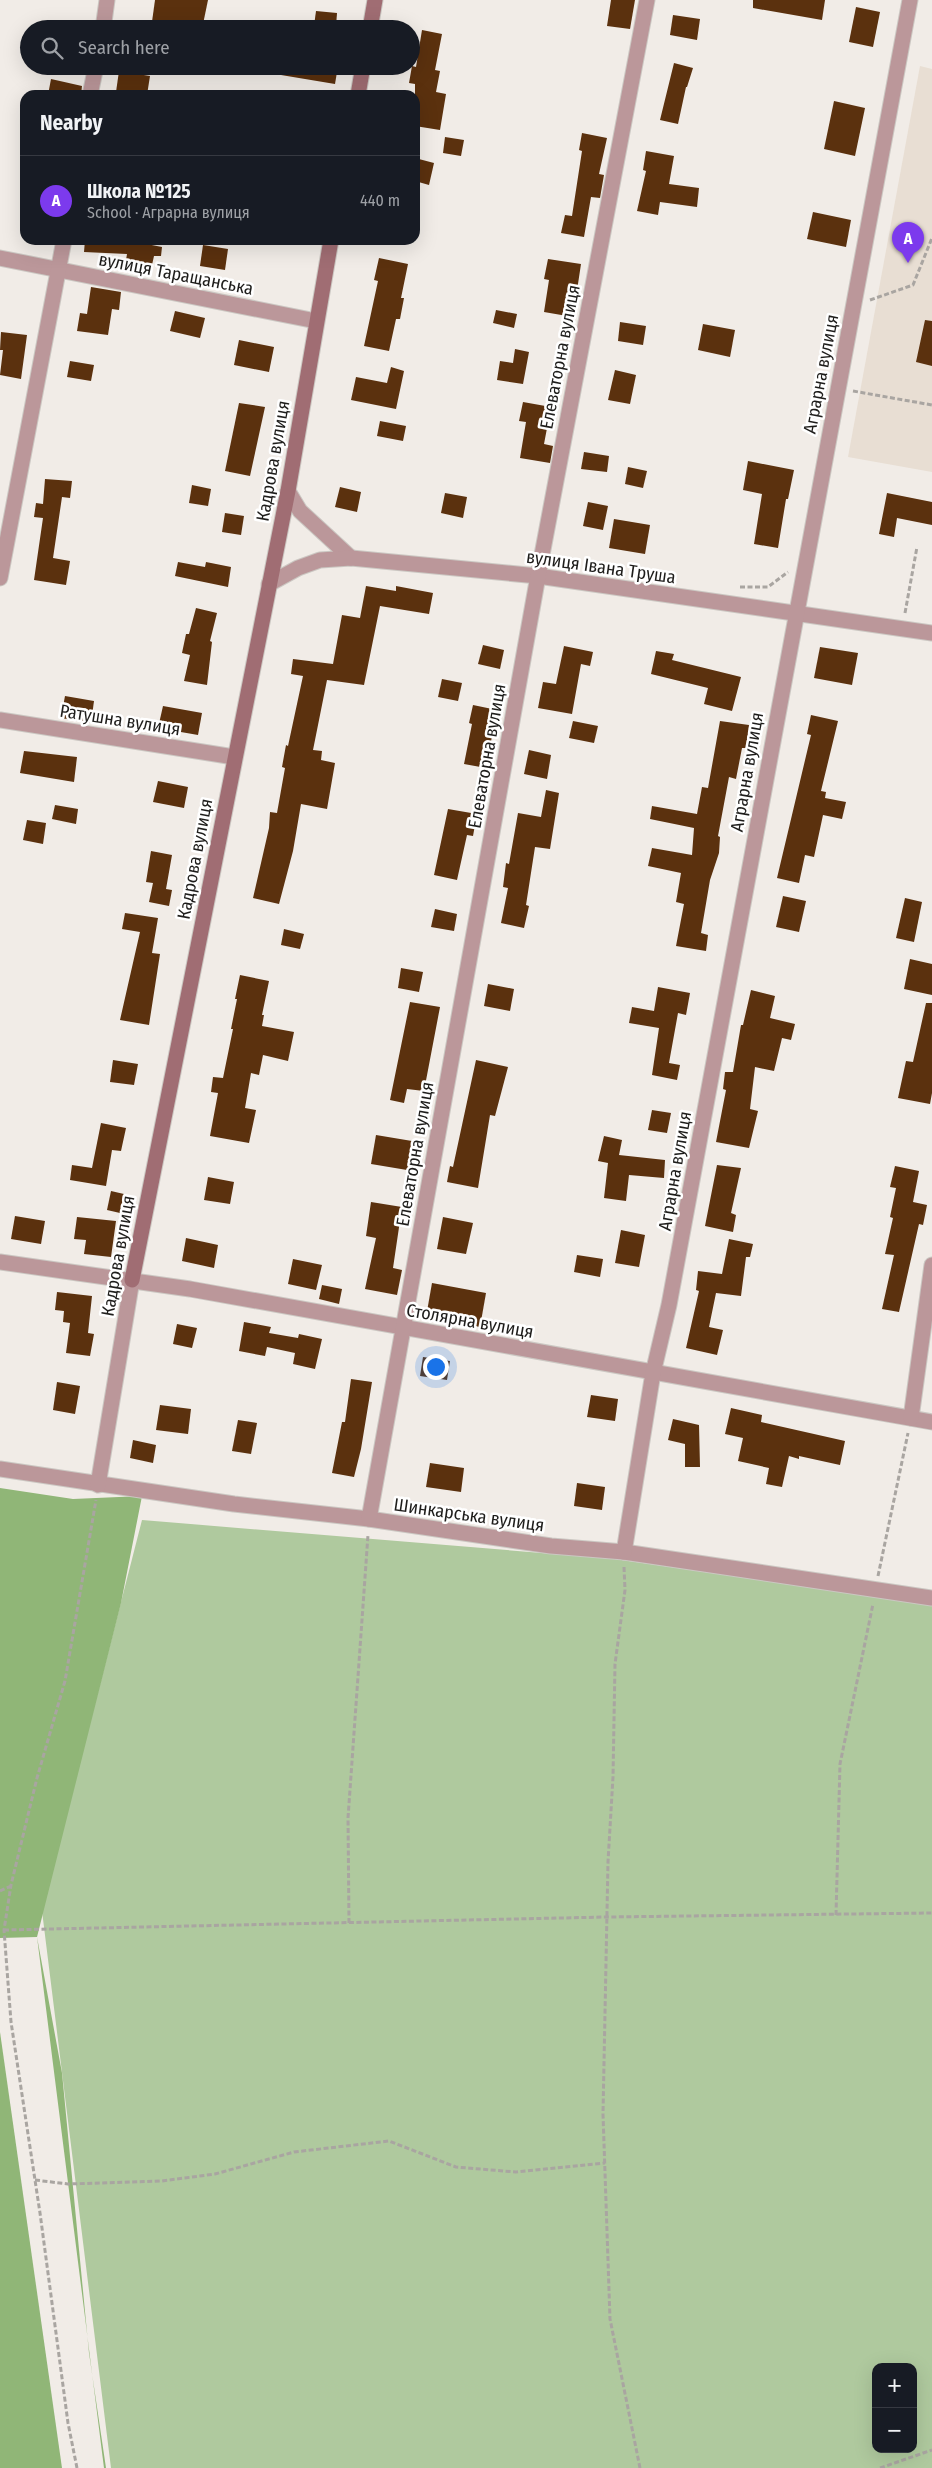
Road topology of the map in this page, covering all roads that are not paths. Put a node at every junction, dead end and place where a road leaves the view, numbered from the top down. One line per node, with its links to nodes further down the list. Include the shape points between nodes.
1 (106, 0): 5 (street)
2 (375, 0): 6 (street)
3 (647, 0): 18 (street, Елеваторна вулиця)
4 (910, 0): 21 (street, Аграрна вулиця)
5 (103, 20)
6 (372, 20)
7 (94, 75): 9 (street)
8 (361, 75): 10 (street)
9 (91, 90)
10 (359, 90)
11 (63, 245): 14 (street)
12 (330, 245): 15 (street, Кадрова вулиця)
13 (0, 258): 14 (street, вулиця Таращанська)
14 (59, 269): 15 (street, вулиця Таращанська); 19 (street)
15 (316, 321): 16 (street, Кадрова вулиця)
16 (288, 490): 17 (street, via 300,511); 20 (street, Кадрова вулиця)
17 (351, 558): 18 (street, вулиця Івана Труша); 20 (street, вулиця Івана Труша, via 320,560)
18 (538, 576): 21 (street, вулиця Івана Труша); 28 (street, Елеваторна вулиця)
19 (0, 578)
20 (269, 584): 24 (street, Кадрова вулиця)
21 (795, 613): 22 (street, вулиця Івана Труша); 29 (street, Аграрна вулиця, via 671,1295)
22 (932, 633)
23 (0, 720): 24 (street, Ратушна вулиця)
24 (234, 757): 27 (street, Кадрова вулиця)
25 (0, 1262): 27 (street, Столярна вулиця)
26 (932, 1265): 30 (street)
27 (132, 1280): 28 (street, Столярна вулиця); 33 (street, Кадрова вулиця)
28 (402, 1328): 29 (street, Столярна вулиця); 34 (street, Елеваторна вулиця)
29 (653, 1373): 30 (street, Столярна вулиця); 35 (street, Аграрна вулиця)
30 (911, 1418): 31 (street, Столярна вулиця)
31 (932, 1422)
32 (0, 1469): 33 (street, Шинкарська вулиця)
33 (98, 1485): 34 (street, Шинкарська вулиця)
34 (369, 1519): 35 (street, Шинкарська вулиця, via 551,1546)
35 (624, 1552): 36 (street, Шинкарська вулиця)
36 (932, 1598)

